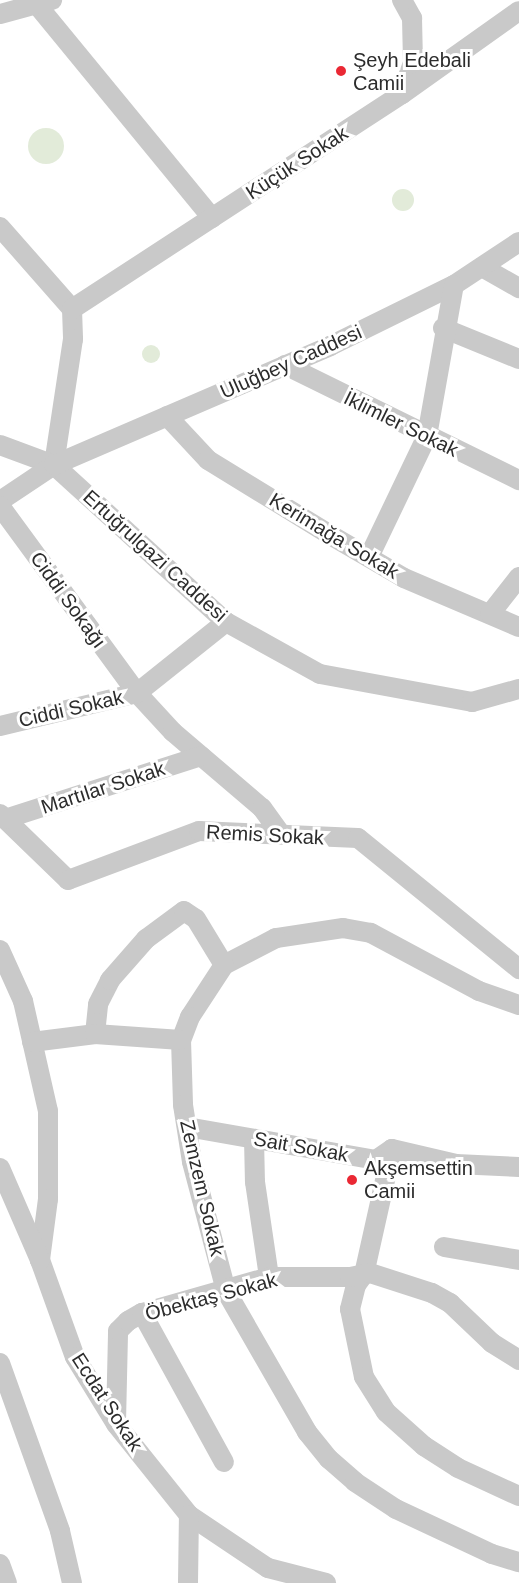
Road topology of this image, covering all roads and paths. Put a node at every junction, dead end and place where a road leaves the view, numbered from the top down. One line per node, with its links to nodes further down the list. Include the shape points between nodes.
1 (402, 0): 5 (street, via 412,18 413,63)
2 (39, 1): 4 (street); 6 (street)
3 (519, 11): 5 (street, Küçük Sokak)
4 (0, 14)
5 (402, 94): 6 (street, Küçük Sokak)
6 (212, 218): 12 (street, Küçük Sokak)
7 (0, 227): 12 (street)
8 (519, 242): 9 (street, Uluğbey Caddesi)
9 (482, 267): 10 (street, Uluğbey Caddesi); 11 (street)
10 (454, 285): 13 (street); 15 (street, Uluğbey Caddesi)
11 (519, 288)
12 (72, 309): 19 (street, via 73,339)
13 (444, 328): 14 (street); 17 (street)
14 (519, 359)
15 (285, 365): 16 (street, Uluğbey Caddesi); 17 (street, İklimler Sokak)
16 (167, 416): 19 (street, Uluğbey Caddesi); 23 (street, Kerimağa Sokak, via 208,460)
17 (427, 436): 20 (street, İklimler Sokak); 23 (street)
18 (0, 445): 19 (street, Ertuğrulgazi Caddesi)
19 (54, 465): 21 (street, Uluğbey Caddesi); 26 (street, Ertuğrulgazi Caddesi)
20 (519, 480)
21 (0, 501)
22 (0, 506): 29 (street, Ciddi Sokağı)
23 (369, 557): 25 (street, Kerimağa Sokak, via 404,578)
24 (519, 577): 25 (street)
25 (490, 614): 27 (street, Kerimağa Sokak)
26 (226, 622): 28 (street, Ertuğrulgazi Caddesi, via 320,674 472,702); 29 (street, Ciddi Sokak)
27 (519, 627)
28 (519, 689)
29 (137, 693): 30 (street, Ciddi Sokak); 31 (street, Ciddi Sokağı)
30 (0, 726)
31 (201, 756): 32 (street, Martılar Sokak); 33 (street, Ciddi Sokağı, via 262,808)
32 (3, 817): 33 (street, Remis Sokak, via 68,880 199,831)
33 (280, 833): 36 (street, Remis Sokak, via 320,839 358,838)
34 (0, 950): 40 (street, Ecdat Sokak, via 23,1001)
35 (224, 964): 37 (street, via 276,938 343,928 371,933 479,990); 38 (street, via 196,919 184,911 146,939 110,980 99,1004); 39 (street, Zemzem Sokak, via 190,1017)
36 (519, 969)
37 (519, 1005)
38 (95, 1034): 39 (street); 40 (street)
39 (181, 1040): 41 (street, Zemzem Sokak)
40 (32, 1042): 47 (street, Ecdat Sokak, via 48,1111 50,1153)
41 (187, 1127): 42 (street, Sait Sokak); 51 (street, Zemzem Sokak, via 192,1162)
42 (254, 1139): 43 (street, Sait Sokak, via 376,1160); 50 (street, via 255,1182)
43 (392, 1149): 44 (street, via 456,1164); 49 (street)
44 (519, 1167)
45 (0, 1168): 47 (street)
46 (444, 1247): 48 (street)
47 (39, 1260): 55 (street, Ecdat Sokak, via 75,1357)
48 (519, 1260)
49 (364, 1274): 50 (street, Öbektaş Sokak); 53 (street, Öbektaş Sokak, via 432,1293); 57 (street, via 350,1309 358,1359 374,1395 402,1430 424,1446 458,1468)
50 (269, 1277): 51 (street, Öbektaş Sokak)
51 (226, 1291): 52 (street, Öbektaş Sokak); 59 (street, Zemzem Sokak, via 307,1432 329,1459 396,1509 492,1554)
52 (142, 1313): 55 (street, Öbektaş Sokak, via 118,1331); 56 (street)
53 (519, 1360)
54 (0, 1363): 63 (street, via 60,1531)
55 (116, 1424): 58 (street, Ecdat Sokak)
56 (224, 1462)
57 (519, 1496)
58 (189, 1515): 61 (street, Ecdat Sokak, via 268,1568); 64 (street)
59 (519, 1562)
60 (0, 1564): 62 (street)
61 (296, 1579): 65 (street, Ecdat Sokak)
62 (7, 1583)
63 (72, 1583)
64 (188, 1583)
65 (326, 1583)

